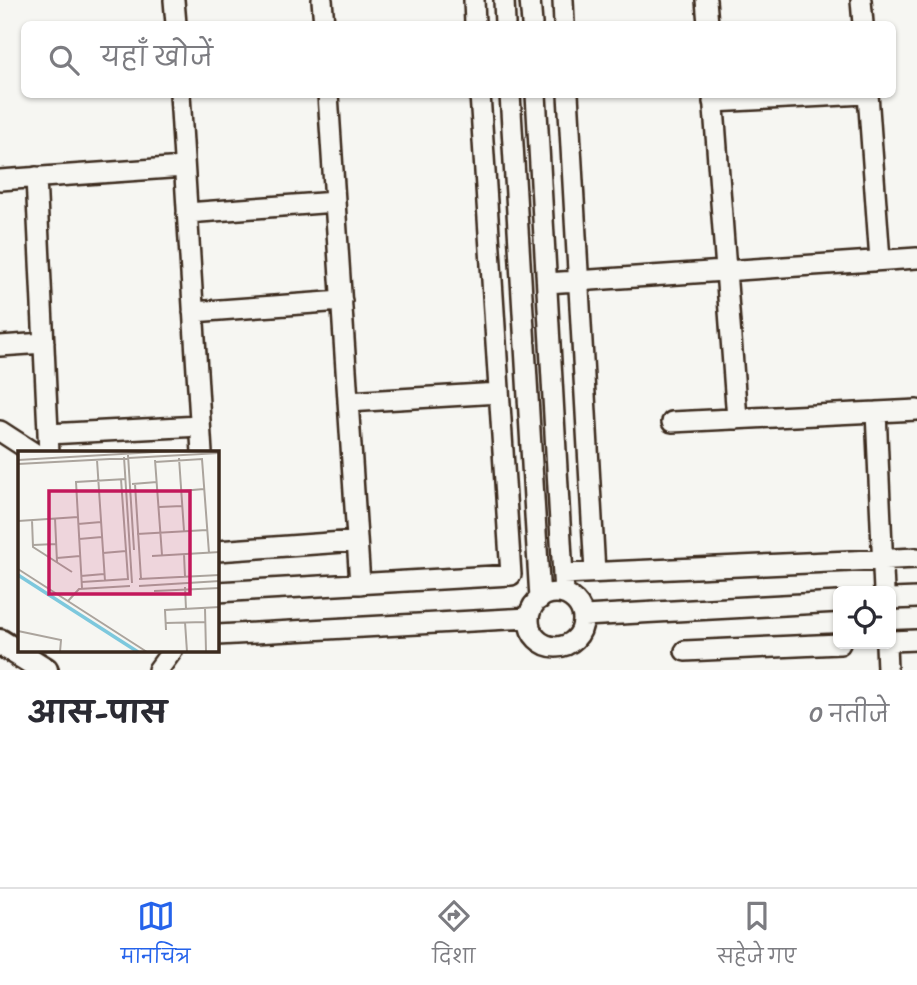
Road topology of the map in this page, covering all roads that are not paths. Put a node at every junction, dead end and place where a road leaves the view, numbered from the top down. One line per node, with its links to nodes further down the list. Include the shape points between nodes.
1 (174, 0): 9 (street)
2 (322, 0): 10 (street)
3 (474, 0): 11 (street)
4 (504, 0): 12 (street)
5 (530, 0): 13 (street)
6 (563, 0): 14 (street)
7 (706, 0): 15 (street)
8 (861, 0): 16 (street)
9 (176, 21)
10 (324, 21)
11 (475, 21)
12 (505, 21)
13 (532, 21)
14 (564, 21)
15 (708, 21)
16 (863, 21)
17 (180, 98): 25 (street)
18 (328, 98): 28 (street)
19 (480, 98): 39 (street)
20 (510, 98): 61 (street)
21 (536, 98): 34 (street)
22 (568, 98): 33 (street)
23 (713, 98): 32 (street)
24 (866, 98): 31 (street)
25 (184, 167): 26 (street); 29 (street)
26 (36, 177): 27 (street); 37 (street)
27 (0, 180)
28 (335, 202): 29 (street); 35 (street)
29 (187, 213): 36 (street)
30 (917, 258): 31 (street)
31 (880, 260): 32 (street)
32 (726, 270): 33 (street); 43 (street)
33 (579, 281): 34 (street); 54 (street)
34 (547, 283): 55 (street)
35 (342, 301): 36 (street); 40 (street)
36 (193, 312): 45 (street)
37 (44, 343): 38 (street); 47 (street)
38 (0, 346)
39 (499, 393): 40 (street); 56 (street, via 511,575)
40 (348, 402): 50 (street)
41 (917, 410): 42 (street)
42 (876, 412): 43 (street); 53 (street)
43 (737, 419): 44 (street)
44 (672, 422)
45 (200, 426): 47 (street); 49 (street)
46 (0, 431): 48 (street)
47 (49, 443)
48 (31, 451)
49 (201, 451)
50 (357, 541): 51 (street); 56 (street)
51 (219, 551)
52 (917, 558): 53 (street)
53 (882, 561): 54 (street); 57 (street)
54 (595, 572): 55 (street)
55 (563, 574): 59 (street)
56 (360, 584): 58 (street)
57 (884, 586)
58 (219, 592)
59 (564, 594): 61 (street); 64 (street, via 580,606)
60 (917, 598): 62 (street)
61 (540, 599): 65 (street)
62 (896, 600)
63 (833, 602): 64 (street)
64 (583, 616): 65 (street, via 578,637 560,648 540,642)
65 (529, 618): 66 (street)
66 (219, 635)
67 (917, 640): 68 (street)
68 (896, 641)
69 (0, 642): 74 (street)
70 (833, 644): 72 (street)
71 (886, 649): 76 (street)
72 (685, 651)
73 (171, 652): 75 (street)
74 (45, 670)
75 (158, 670)
76 (887, 670)

